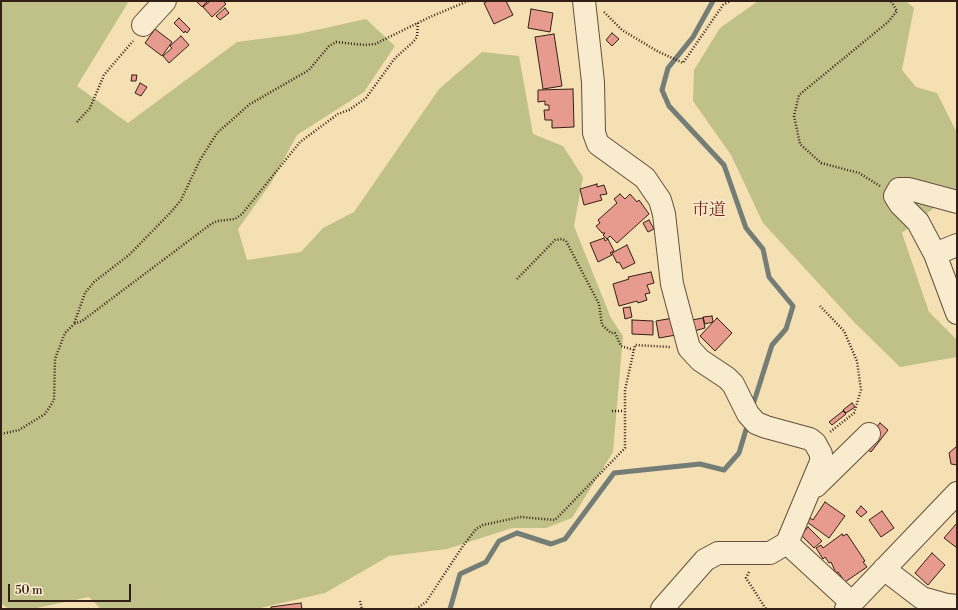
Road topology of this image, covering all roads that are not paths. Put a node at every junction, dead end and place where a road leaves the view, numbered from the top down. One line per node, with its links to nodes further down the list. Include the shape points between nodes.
1 (165, 1): 3 (street)
2 (584, 1): 10 (street, via 593,82 594,133 598,144 645,178 660,200 672,284 689,348 700,360 727,378 752,418 766,427 810,439 815,443 821,454 821,462)
3 (143, 25)
4 (957, 202): 6 (street, via 909,189 899,189 895,196 918,222)
5 (957, 245): 6 (street)
6 (935, 254): 7 (street)
7 (957, 313)
8 (868, 434): 10 (street)
9 (957, 493): 12 (street)
10 (808, 494): 11 (street)
11 (778, 548): 13 (street); 15 (street, via 718,553 705,560)
12 (884, 569): 13 (street); 14 (street, via 922,598)
13 (848, 606)
14 (957, 606)
15 (662, 609)

